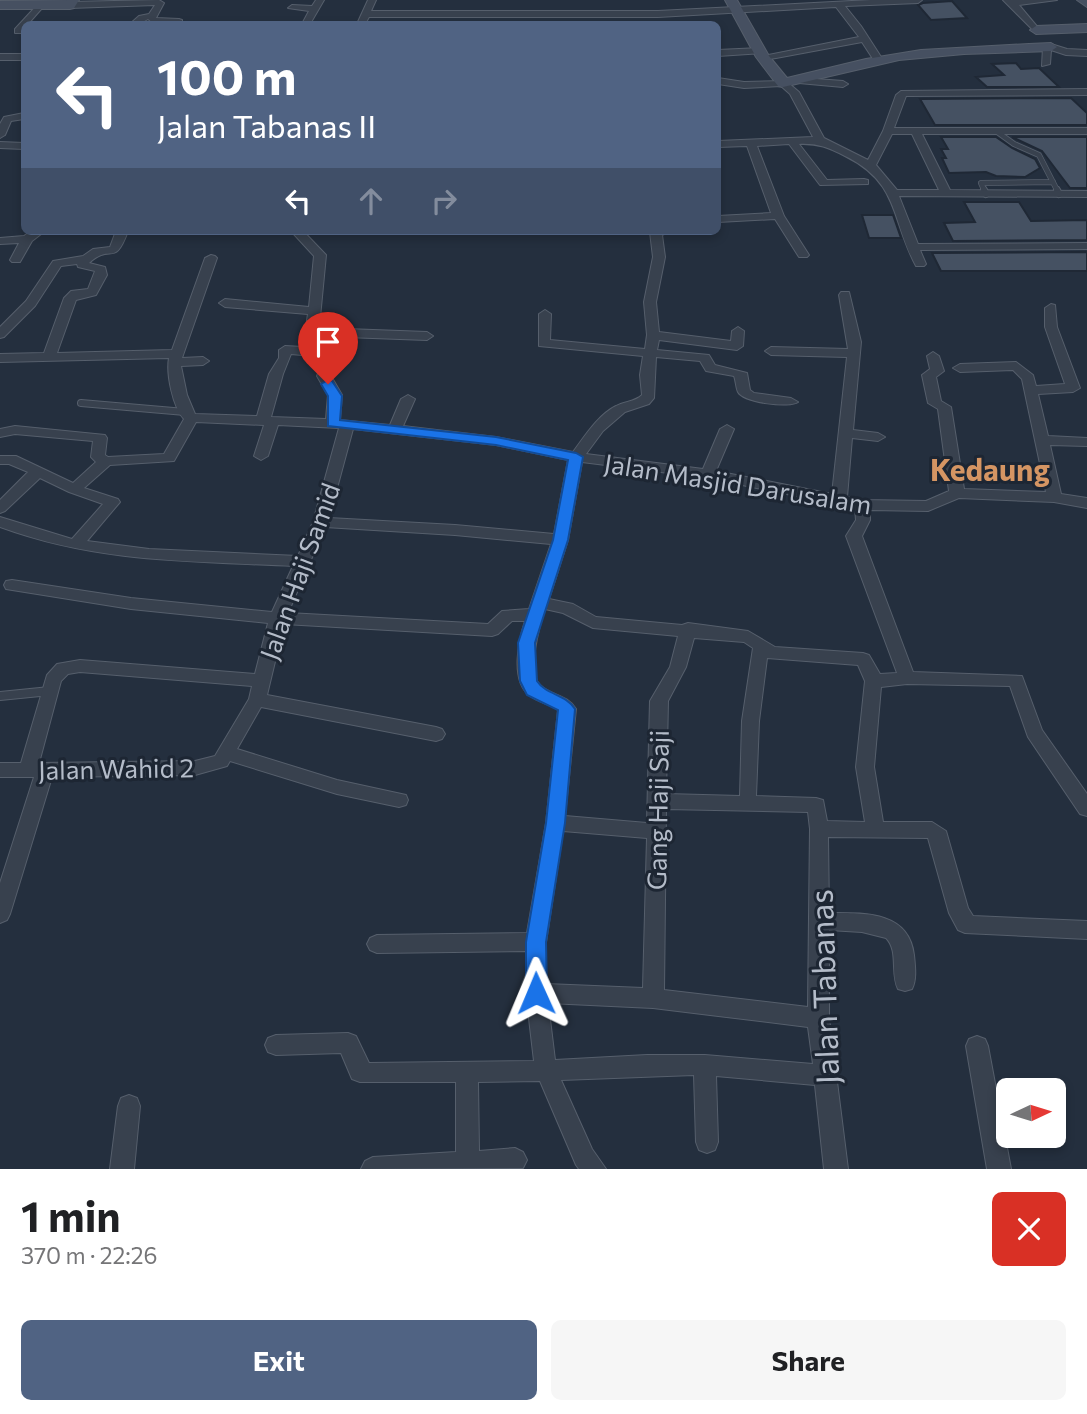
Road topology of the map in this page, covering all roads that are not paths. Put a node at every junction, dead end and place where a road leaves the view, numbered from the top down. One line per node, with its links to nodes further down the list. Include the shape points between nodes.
1 (372, 0): 18 (street)
2 (432, 0): 19 (street)
3 (488, 0): 16 (street)
4 (918, 0): 14 (street)
5 (1053, 0): 7 (street)
6 (1083, 0): 9 (street)
7 (1010, 1): 34 (street)
8 (71, 3): 12 (street); 21 (street, via 159,2)
9 (1087, 3)
10 (317, 4): 15 (street); 25 (street)
11 (0, 5): 12 (street)
12 (40, 5): 22 (street)
13 (734, 5): 14 (street); 20 (street); 39 (street)
14 (839, 5): 35 (street)
15 (292, 8)
16 (482, 13): 17 (street); 19 (street); 28 (street)
17 (540, 13): 20 (street); 29 (street)
18 (365, 14): 19 (street); 26 (street)
19 (426, 14): 27 (street)
20 (659, 14): 30 (street)
21 (152, 16): 23 (street); 24 (street)
22 (26, 21)
23 (138, 21)
24 (157, 21)
25 (308, 21)
26 (362, 21)
27 (423, 21)
28 (480, 21)
29 (542, 21)
30 (662, 21)
31 (21, 27): 33 (street)
32 (1087, 28): 34 (street)
33 (18, 30)
34 (1036, 30): 36 (street)
35 (863, 39): 39 (street); 42 (street)
36 (1049, 47): 38 (street); 42 (street); 43 (street)
37 (721, 53): 39 (street)
38 (1087, 53)
39 (762, 54): 46 (street)
40 (0, 57): 41 (street)
41 (21, 57)
42 (878, 60): 45 (street)
43 (1045, 64)
44 (721, 81): 48 (street)
45 (802, 81): 46 (street); 47 (street)
46 (783, 83): 48 (street); 58 (street, via 794,92)
47 (843, 84)
48 (744, 85): 50 (street)
49 (1087, 92): 52 (street, via 908,92 901,95)
50 (743, 99)
51 (21, 117): 56 (street, via 7,119)
52 (888, 131): 53 (street); 63 (street)
53 (916, 131): 54 (street); 67 (street)
54 (996, 131): 55 (street); 65 (lane, via 1039,155)
55 (1087, 131)
56 (0, 135)
57 (792, 141): 58 (street); 59 (street); 64 (street, via 824,183)
58 (820, 141): 63 (street)
59 (751, 143): 60 (street); 71 (street)
60 (721, 144)
61 (0, 145): 62 (street)
62 (21, 146)
63 (871, 165): 66 (street)
64 (864, 182)
65 (1053, 182): 68 (lane, via 981,183); 69 (lane)
66 (892, 193): 67 (street); 80 (street)
67 (946, 193): 68 (street)
68 (986, 194): 69 (street)
69 (1059, 194): 70 (street)
70 (1087, 194)
71 (778, 216): 72 (street); 81 (street)
72 (721, 219)
73 (33, 235): 77 (street)
74 (121, 235): 83 (street, via 115,250 97,251)
75 (301, 235): 89 (street, via 320,255)
76 (656, 235): 94 (street, via 659,257 650,302)
77 (27, 239): 78 (street); 84 (street)
78 (0, 241)
79 (1087, 246): 80 (street)
80 (913, 247): 85 (street)
81 (803, 255)
82 (211, 258): 103 (street)
83 (86, 259): 93 (street, via 56,264 31,303); 102 (street, via 82,265 101,269 101,275 92,292 71,298)
84 (16, 260)
85 (920, 264)
86 (845, 295): 99 (street)
87 (225, 303): 89 (street)
88 (1051, 308): 107 (street, via 1051,327 1073,388)
89 (313, 311): 92 (street)
90 (545, 314): 98 (street, via 543,343)
91 (738, 331): 94 (street, via 736,346)
92 (314, 332): 95 (street); 96 (street)
93 (0, 334)
94 (653, 335): 98 (street)
95 (427, 336)
96 (310, 351): 112 (street, via 285,350); 113 (street, Jalan Haji Samid, via 331,355 324,376 335,396)
97 (771, 351): 99 (street)
98 (652, 352): 109 (street, via 704,358 711,368 742,376 744,391 750,396); 122 (street, via 649,395 620,409)
99 (854, 352): 117 (street)
100 (933, 356): 128 (street, via 937,371 929,375 935,403 944,407)
101 (4, 358): 102 (street); 106 (street)
102 (49, 358): 103 (street)
103 (175, 358): 104 (street); 111 (street)
104 (203, 361)
105 (960, 368): 107 (street, via 1016,366 1028,378)
106 (0, 372)
107 (1031, 390): 119 (street)
108 (408, 399): 115 (street)
109 (791, 402)
110 (81, 404): 111 (lane)
111 (188, 415): 112 (street, Jalan Masjid Darusalam); 124 (street, via 169,458)
112 (267, 421): 113 (street, Jalan Masjid Darusalam); 121 (street)
113 (340, 424): 115 (street, Jalan Masjid Darusalam); 135 (street, Jalan Haji Samid)
114 (727, 429): 126 (street)
115 (394, 431): 122 (street, Jalan Masjid Darusalam, via 496,441)
116 (0, 433): 124 (street, via 15,430 100,438 98,457)
117 (847, 433): 118 (street); 130 (street)
118 (878, 437)
119 (1044, 440): 120 (street); 129 (street)
120 (1087, 442)
121 (261, 456)
122 (576, 457): 126 (street, Jalan Masjid Darusalam); 136 (street)
123 (0, 460): 125 (street, via 11,458)
124 (106, 461): 127 (street)
125 (38, 471): 127 (street); 133 (street)
126 (708, 474): 130 (street, Jalan Masjid Darusalam)
127 (74, 489): 137 (street, via 113,502)
128 (957, 493): 129 (street, Jalan Masjid Darusalam); 132 (street, Jalan Masjid Darusalam, via 928,506)
129 (1054, 497): 131 (street, Jalan Masjid Darusalam)
130 (839, 500): 132 (street, Jalan Masjid Darusalam)
131 (1087, 503)
132 (862, 505): 144 (street, via 863,520 854,536)
133 (0, 508)
134 (0, 522): 137 (street)
135 (320, 522): 136 (street); 138 (street, Jalan Haji Samid)
136 (560, 540): 140 (street)
137 (75, 545): 138 (street, via 158,555)
138 (303, 561): 141 (street, Jalan Haji Samid)
139 (12, 584): 141 (street)
140 (536, 609): 141 (street, via 508,615 492,630); 142 (street, via 567,608 593,622); 158 (street, via 526,643 528,681 534,690 566,709)
141 (277, 620): 145 (street, Jalan Haji Samid)
142 (688, 629): 143 (street, via 748,637); 156 (street, Gang Haji Saji, via 678,667 659,701)
143 (761, 648): 146 (street, via 771,653 863,659); 154 (street, via 752,689)
144 (907, 678): 146 (street); 157 (street, via 1016,680 1034,732)
145 (261, 681): 147 (street, via 80,666 63,668); 149 (street, Jalan Haji Samid)
146 (873, 681): 159 (street, via 864,767)
147 (50, 691): 148 (lane); 152 (street)
148 (0, 696)
149 (257, 700): 150 (street); 151 (street, Jalan Haji Samid)
150 (436, 734)
151 (227, 753): 152 (street, Jalan Wahid 2, via 220,761 195,768); 155 (street, via 337,787)
152 (37, 769): 153 (street, Jalan Wahid 2); 162 (street)
153 (0, 770)
154 (748, 794)
155 (399, 800)
156 (659, 801): 160 (street, Jalan Tabanas, via 816,805); 161 (street, Gang Haji Saji)
157 (1087, 809)
158 (555, 823): 161 (street); 165 (street)
159 (875, 828): 160 (street); 164 (street, via 936,832 965,924)
160 (819, 829): 163 (street, Jalan Tabanas)
161 (657, 831): 169 (street, Gang Haji Saji)
162 (0, 914)
163 (818, 921): 167 (street, via 894,931 900,940); 170 (street, Jalan Tabanas)
164 (1087, 930)
165 (536, 942): 166 (street); 168 (street)
166 (377, 944)
167 (905, 982)
168 (536, 993): 169 (street); 174 (street)
169 (653, 998): 170 (street)
170 (818, 1018): 176 (street, Jalan Tabanas)
171 (276, 1045): 175 (street, via 348,1043 360,1072)
172 (977, 1046): 185 (street)
173 (705, 1065): 174 (street); 176 (street); 178 (street)
174 (546, 1071): 175 (street); 183 (street, via 584,1157)
175 (467, 1072): 180 (street)
176 (825, 1075): 184 (street, Jalan Tabanas)
177 (129, 1106): 181 (street)
178 (706, 1142)
179 (515, 1160): 180 (street)
180 (468, 1162): 182 (street)
181 (122, 1169)
182 (373, 1169)
183 (594, 1169)
184 (836, 1169)
185 (999, 1169)

